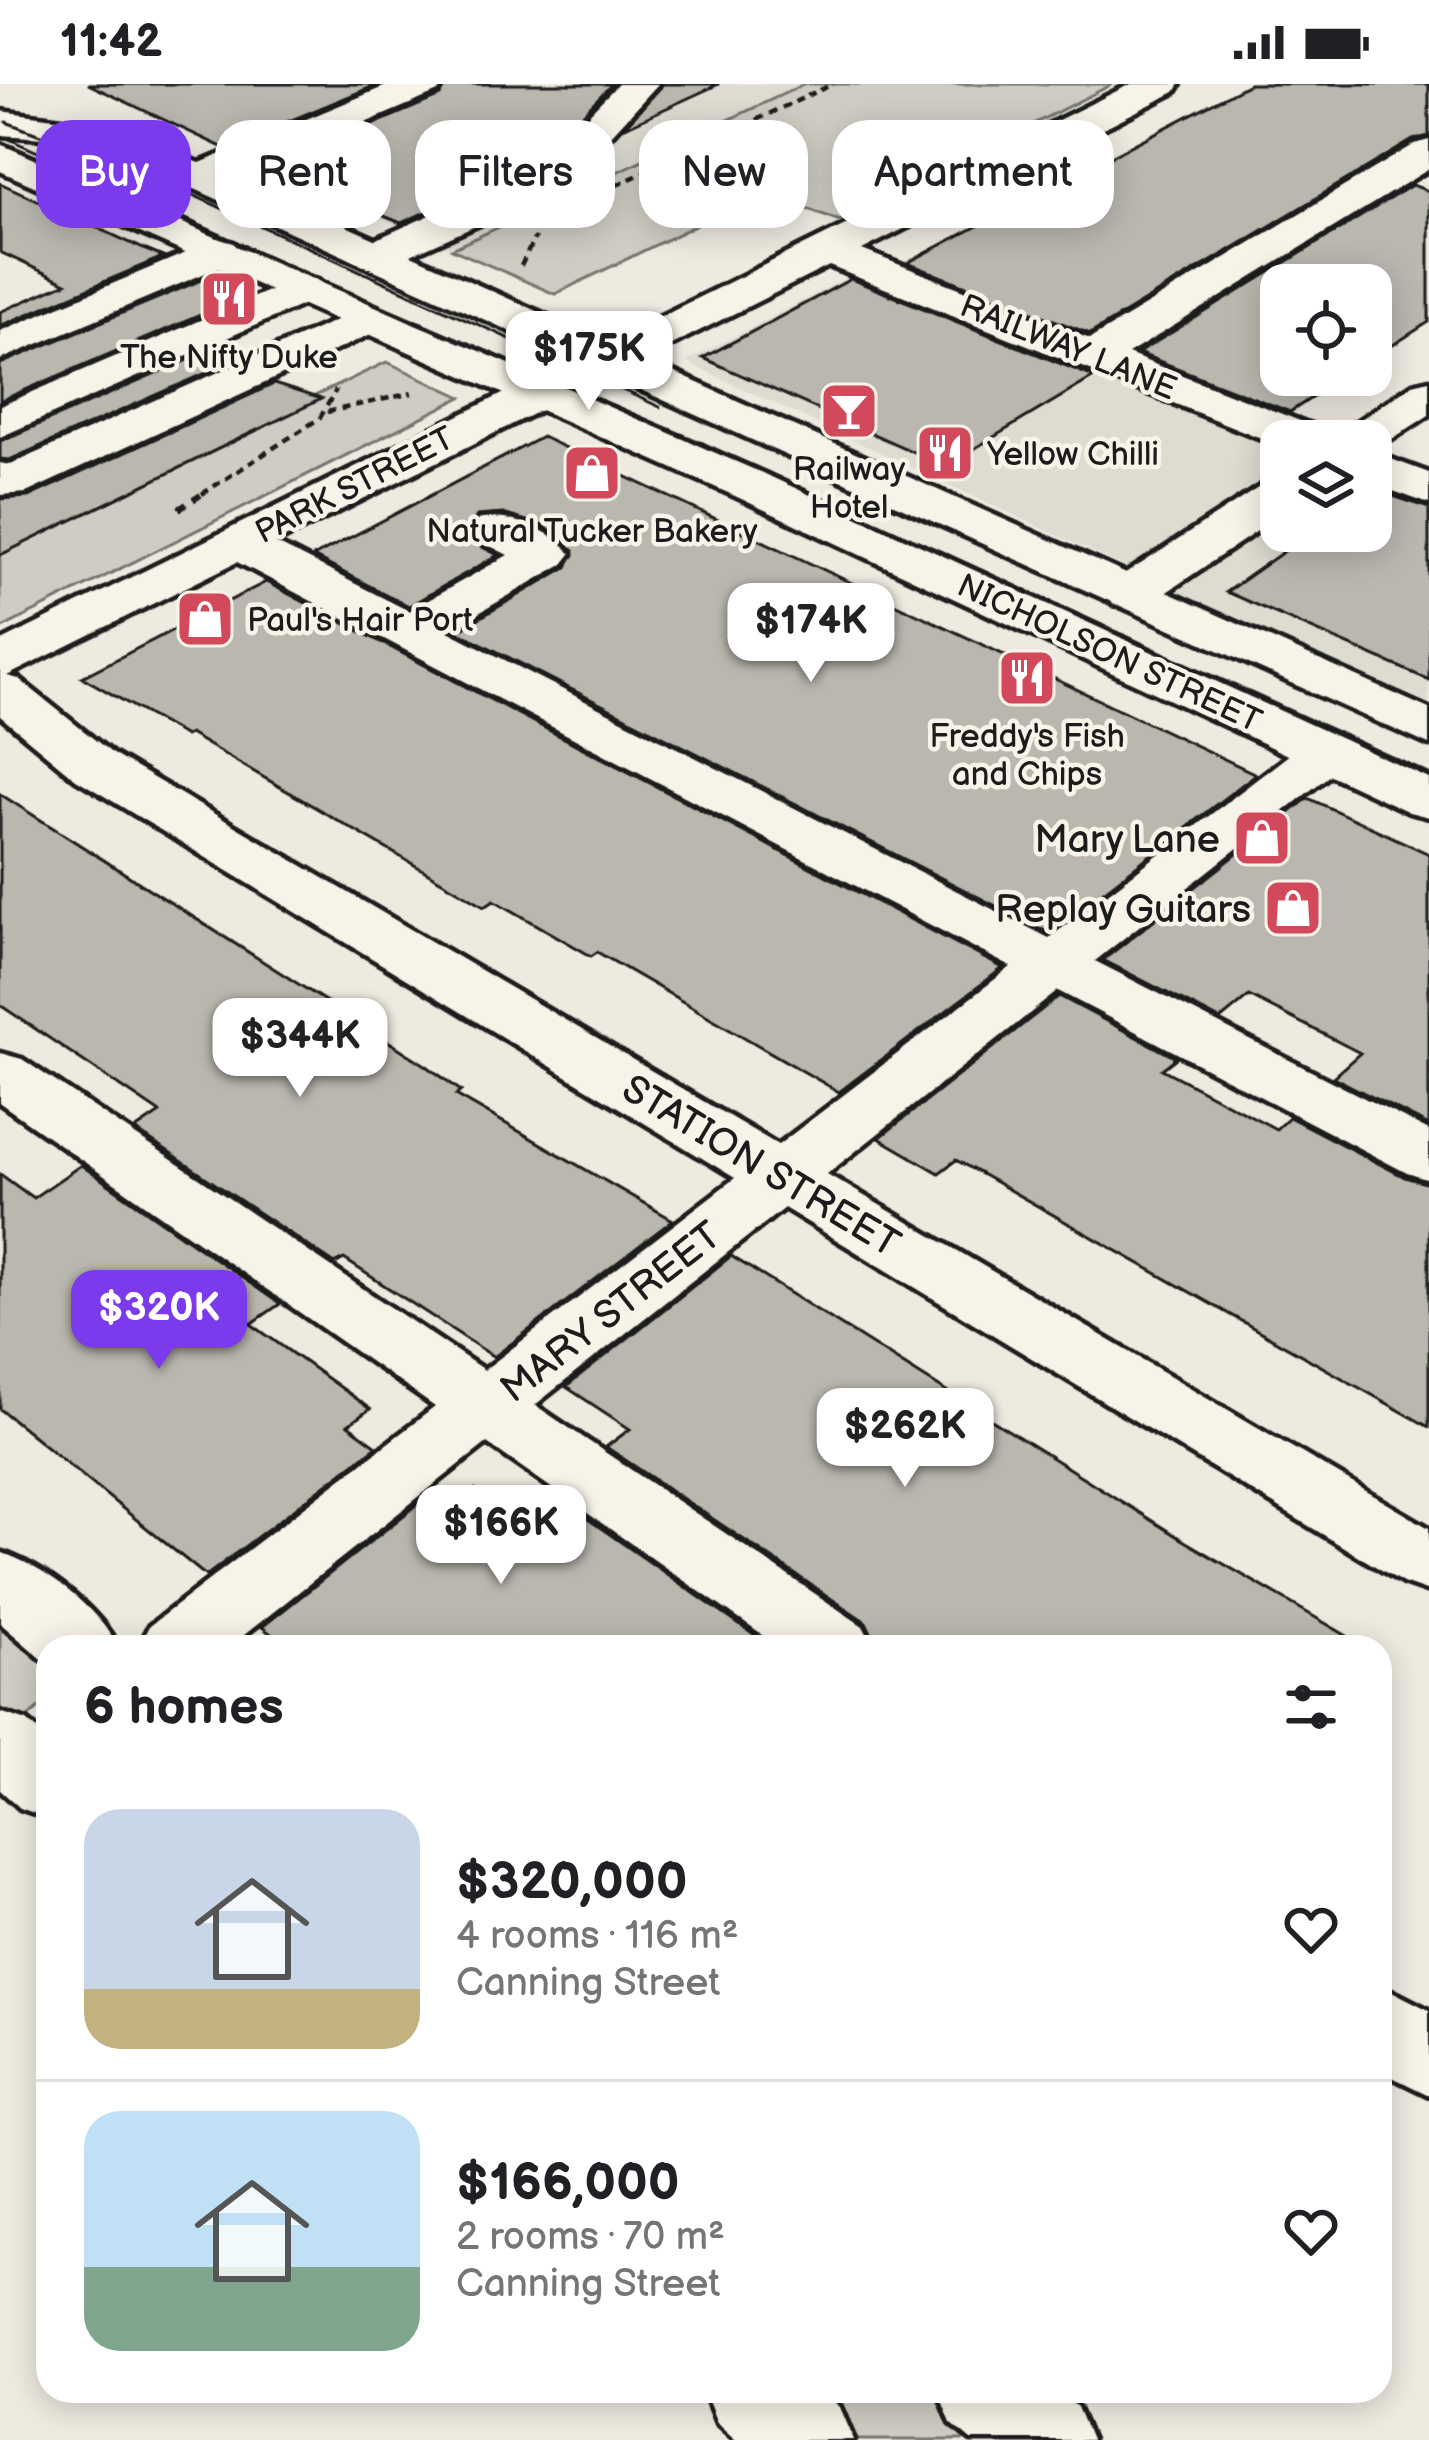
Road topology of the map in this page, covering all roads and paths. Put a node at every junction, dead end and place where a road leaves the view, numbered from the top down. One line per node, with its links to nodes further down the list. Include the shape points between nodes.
1 (424, 84): 9 (main road)
2 (639, 84): 13 (main road, via 550,177)
3 (833, 84): 10 (path)
4 (1161, 84): 11 (main road, PARK STREET)
5 (63, 91): 6 (main road)
6 (0, 119): 9 (main road, NICHOLSON STREET)
7 (1429, 152): 17 (main road)
8 (0, 155): 12 (main road, NICHOLSON STREET)
9 (202, 178): 13 (main road, NICHOLSON STREET)
10 (615, 185)
11 (828, 251): 17 (main road, RAILWAY LANE); 18 (main road, PARK STREET)
12 (219, 252): 14 (main road, NICHOLSON STREET); 16 (main road)
13 (378, 254): 18 (main road, NICHOLSON STREET)
14 (303, 289): 15 (main road, NICHOLSON STREET); 24 (main road)
15 (368, 319): 21 (main road, NICHOLSON STREET); 28 (main road, via 10,483)
16 (0, 347)
17 (1094, 355): 26 (main road, RAILWAY LANE)
18 (612, 360): 21 (main road, PARK STREET); 34 (main road, NICHOLSON STREET)
19 (340, 373): 23 (path)
20 (428, 389): 23 (path)
21 (534, 392): 33 (main road, PARK STREET); 40 (main road, NICHOLSON STREET)
22 (1429, 394): 25 (main road)
23 (326, 412): 31 (path)
24 (2, 420)
25 (1391, 420)
26 (1260, 421)
27 (1392, 475): 29 (main road)
28 (0, 477)
29 (1429, 490)
30 (1260, 508): 34 (main road)
31 (172, 514)
32 (495, 530): 35 (main road, via 546,554)
33 (237, 543): 35 (main road); 36 (main road, PARK STREET)
34 (1131, 593): 38 (main road, NICHOLSON STREET)
35 (411, 631): 43 (main road)
36 (0, 662)
37 (0, 690): 41 (main road, STATION STREET)
38 (1429, 729)
39 (0, 733): 41 (main road, STATION STREET)
40 (1326, 752): 42 (main road, NICHOLSON STREET); 43 (main road, MARY STREET)
41 (95, 767): 46 (main road, STATION STREET)
42 (1429, 800)
43 (1052, 964): 45 (main road); 46 (main road, MARY STREET)
44 (0, 1073): 47 (main road)
45 (1429, 1158)
46 (780, 1176): 47 (main road, MARY STREET); 48 (main road, STATION STREET)
47 (489, 1406): 51 (main road, MARY STREET); 52 (main road)
48 (1429, 1563)
49 (0, 1581): 50 (main road)
50 (65, 1635)
51 (192, 1635)
52 (819, 1635)
53 (1392, 2032): 54 (main road)
54 (1429, 2057)
55 (764, 2403): 57 (main road)
56 (999, 2403): 58 (main road)
57 (807, 2440)
58 (1044, 2440)

